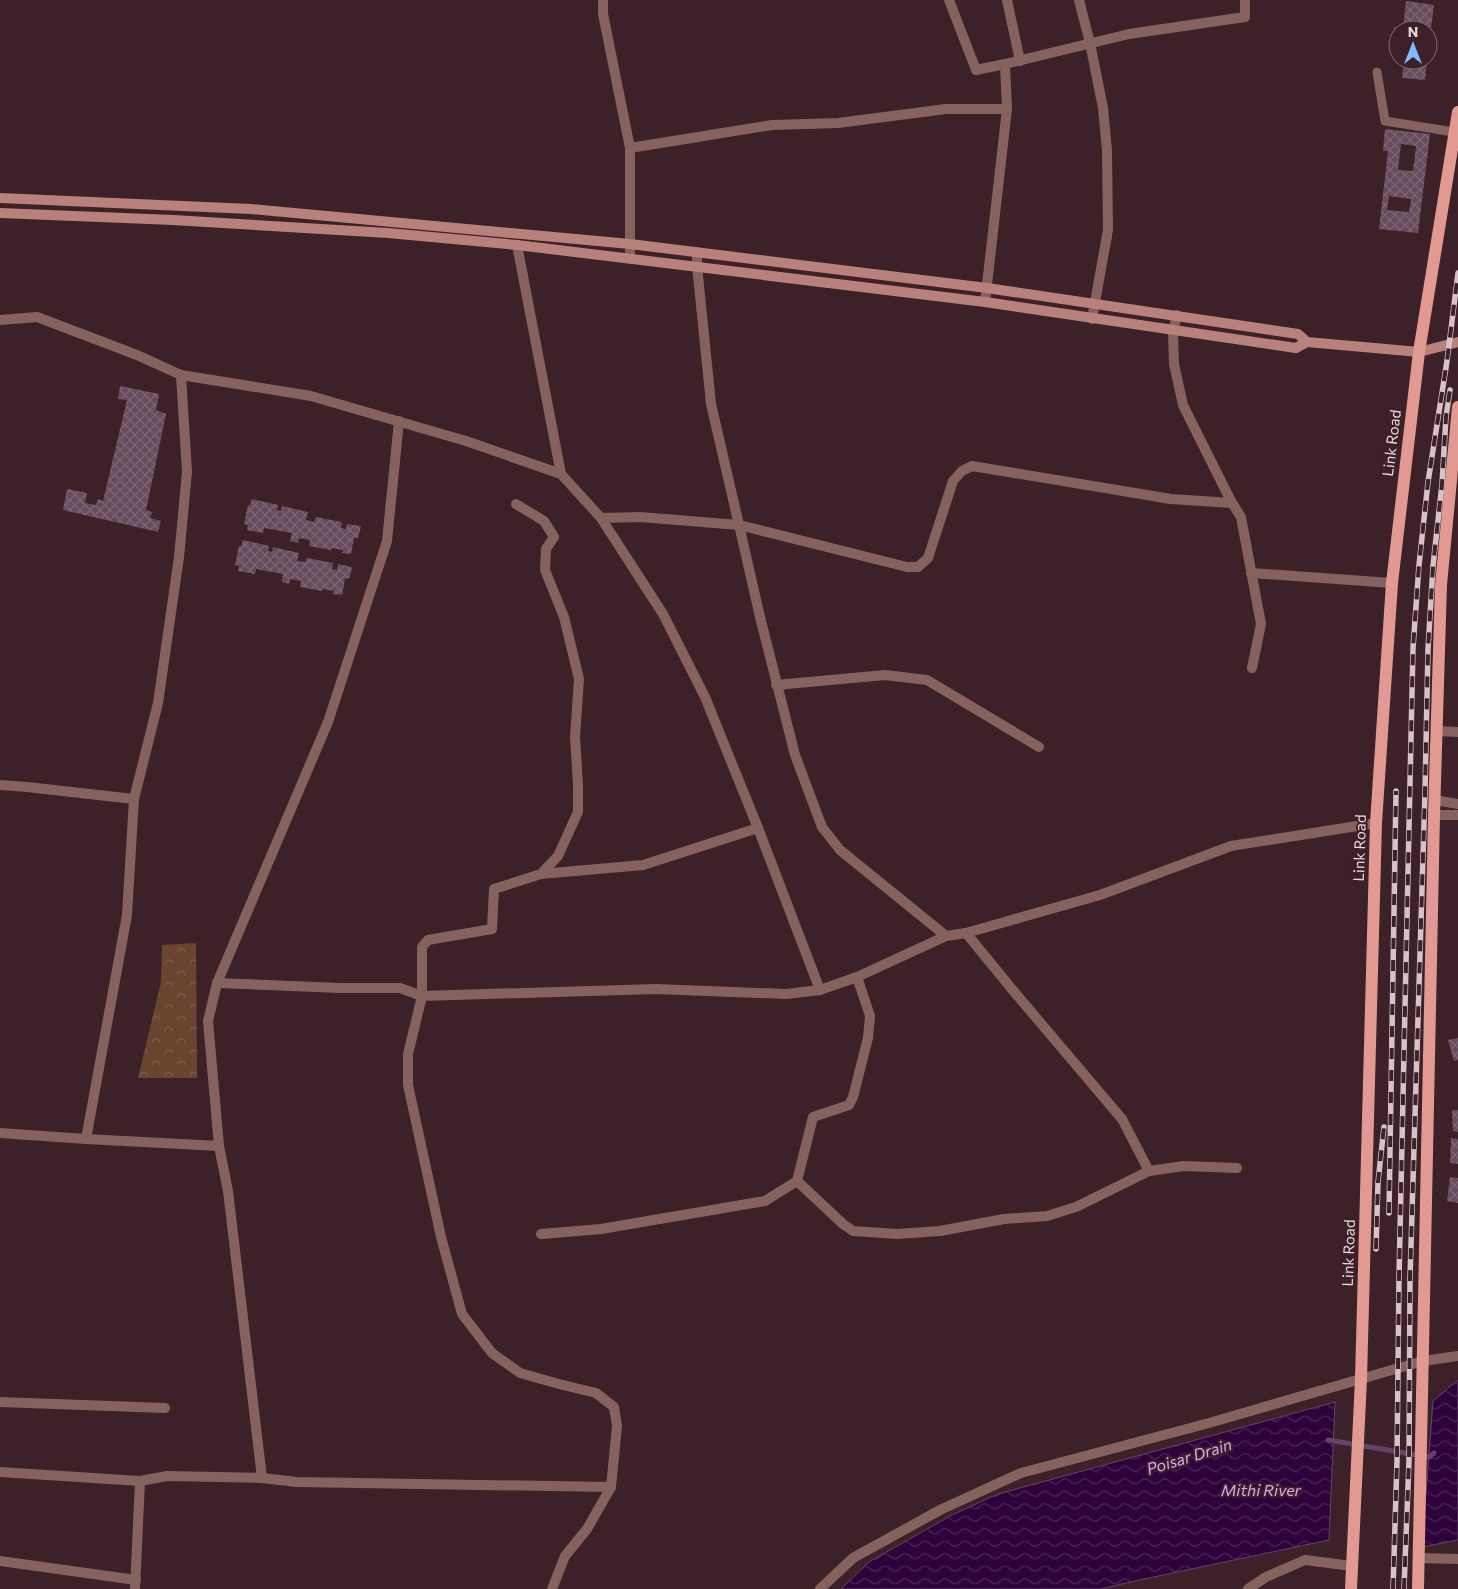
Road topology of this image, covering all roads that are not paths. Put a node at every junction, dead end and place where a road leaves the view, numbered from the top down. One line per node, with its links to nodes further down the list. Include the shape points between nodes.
1 (603, 0): 13 (street, via 603,14)
2 (949, 0): 8 (street, via 976,70)
3 (1007, 0): 7 (street)
4 (1078, 0): 6 (street)
5 (1245, 0): 6 (street, via 1245,17)
6 (1090, 43): 7 (street); 43 (street, via 1107,151 1108,230)
7 (1020, 61): 8 (street)
8 (1006, 64): 10 (street)
9 (1377, 72): 12 (lane, via 1385,121)
10 (1007, 109): 13 (street, via 946,109 838,123 772,125); 40 (street)
11 (1458, 112): 12 (main road, Link Road)
12 (1454, 132): 50 (main road, Link Road)
13 (630, 148): 31 (street)
14 (0, 198): 15 (street)
15 (44, 199): 16 (street); 20 (street)
16 (88, 201): 17 (street); 22 (street)
17 (174, 205): 18 (street); 23 (street)
18 (251, 209): 21 (street); 25 (street)
19 (0, 213): 20 (street)
20 (44, 215): 22 (street)
21 (321, 216): 24 (street); 27 (street)
22 (88, 217): 23 (street)
23 (173, 220): 25 (street)
24 (389, 221): 26 (street); 28 (street)
25 (250, 225): 27 (street)
26 (456, 227): 29 (street); 30 (street)
27 (322, 230): 28 (street)
28 (388, 233): 30 (street)
29 (560, 238): 31 (street); 33 (street)
30 (455, 240): 32 (street)
31 (630, 244): 34 (street); 35 (street)
32 (517, 245): 33 (street); 56 (street)
33 (562, 251): 35 (street)
34 (696, 252): 36 (street); 37 (street)
35 (630, 259): 36 (street)
36 (696, 266): 39 (street); 60 (street, via 712,404)
37 (809, 266): 38 (street); 39 (street)
38 (898, 278): 40 (street); 41 (street)
39 (808, 280): 41 (street)
40 (987, 288): 42 (street); 43 (street)
41 (896, 291): 42 (street)
42 (984, 302): 45 (street)
43 (1094, 304): 44 (street); 45 (street)
44 (1177, 315): 47 (street); 48 (street, via 1298,334)
45 (1092, 319): 47 (street)
46 (0, 320): 51 (street, via 37,317)
47 (1173, 331): 48 (street, via 1296,348); 57 (street, via 1174,364 1183,405)
48 (1306, 342): 50 (street)
49 (1458, 342): 50 (street)
50 (1419, 352): 62 (main road, Link Road)
51 (182, 375): 54 (street, via 311,396); 69 (street, via 187,472 179,557 158,703)
52 (1458, 407): 53 (main road)
53 (1458, 411): 55 (main road)
54 (399, 420): 56 (street); 80 (street, via 387,541 328,722)
55 (1456, 430): 65 (main road, via 1441,585)
56 (561, 474): 59 (street)
57 (1232, 503): 60 (street, via 1171,499 972,466 953,481 928,558 918,567 907,567); 61 (street, via 1241,517)
58 (516, 504): 76 (street, via 544,521 554,537 546,549 545,570 564,617 579,679 575,737 578,812 558,856)
59 (601, 518): 60 (street, via 640,517); 75 (street, via 663,614 705,697)
60 (740, 525): 64 (street)
61 (1251, 572): 62 (street); 63 (street, via 1260,624)
62 (1392, 583): 74 (main road, Link Road)
63 (1252, 668)
64 (776, 685): 67 (street, via 885,675 927,680); 78 (street, via 795,755 822,827 840,850)
65 (1437, 730): 66 (street); 70 (main road)
66 (1458, 732)
67 (1039, 747)
68 (0, 785): 69 (street)
69 (134, 799): 84 (street, via 127,915)
70 (1435, 800): 71 (street); 72 (main road)
71 (1458, 804)
72 (1434, 815): 73 (street); 91 (main road)
73 (1458, 815)
74 (1376, 823): 77 (street, via 1232,846 1100,895); 92 (main road, Link Road)
75 (758, 828): 76 (street, via 643,865); 81 (street)
76 (541, 874): 82 (street, via 494,888 492,929 428,940 422,947)
77 (966, 933): 78 (street); 87 (street, via 1122,1119)
78 (946, 936): 79 (street)
79 (857, 977): 81 (street); 88 (street, via 870,1016 868,1038 853,1097 849,1105 813,1117)
80 (216, 983): 82 (street, via 400,988); 85 (street, via 208,1021)
81 (820, 990): 82 (street, via 786,994 656,989)
82 (422, 996): 98 (street, via 408,1054 408,1085 441,1237 462,1314 492,1353 520,1373 596,1393 614,1407 617,1426)
83 (0, 1133): 84 (street)
84 (86, 1139): 85 (street)
85 (219, 1146): 96 (street, via 228,1191)
86 (1237, 1168): 87 (street, via 1184,1166)
87 (1149, 1171): 88 (street, via 1076,1207 1046,1216 1004,1219 940,1232 897,1234 853,1231)
88 (797, 1181): 89 (street, via 765,1200 601,1230)
89 (541, 1234)
90 (1458, 1356): 91 (street)
91 (1423, 1361): 92 (street); 99 (main road)
92 (1361, 1383): 102 (main road, Link Road); 106 (street, via 1021,1473 940,1510 854,1558)
93 (0, 1402): 94 (street)
94 (165, 1408)
95 (0, 1472): 97 (street)
96 (262, 1478): 97 (street, via 167,1476); 98 (street, via 307,1482)
97 (140, 1481): 103 (street)
98 (611, 1486): 105 (street, via 588,1530 565,1556)
99 (1418, 1552): 100 (street); 108 (main road)
100 (1458, 1559)
101 (0, 1561): 103 (street)
102 (1352, 1566): 104 (main road, Link Road); 107 (street, via 1305,1560 1266,1577)
103 (136, 1584)
104 (1351, 1588)
105 (552, 1589)
106 (820, 1589)
107 (1248, 1589)
108 (1418, 1589)

